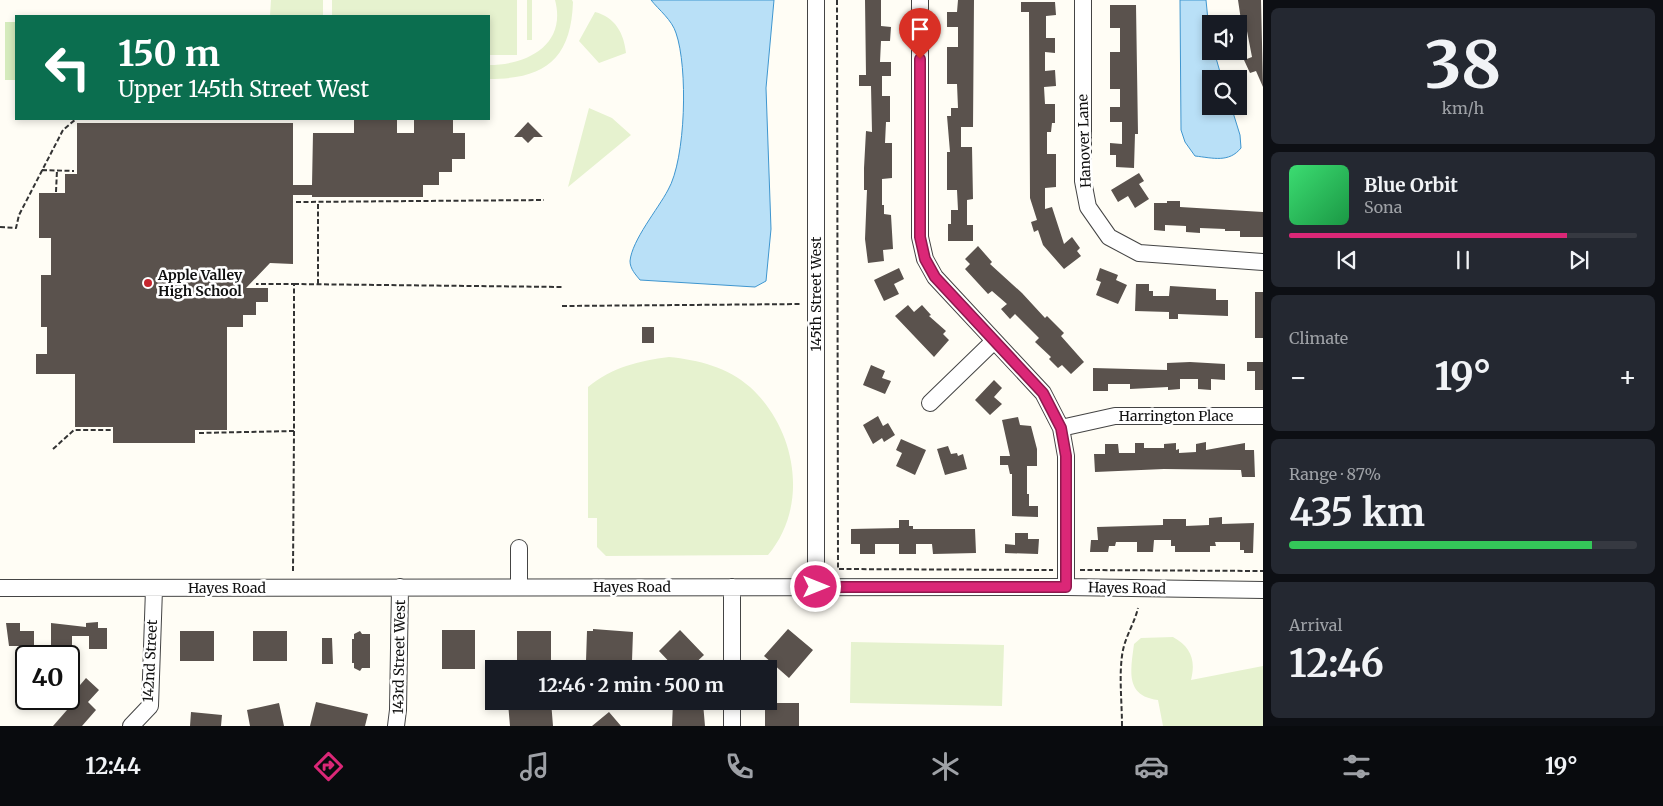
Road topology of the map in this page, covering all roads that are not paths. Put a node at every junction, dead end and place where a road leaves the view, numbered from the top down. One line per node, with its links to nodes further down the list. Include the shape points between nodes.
1 (816, 0): 13 (street, 145th Street West)
2 (920, 0): 5 (street, via 920,237 925,259 935,277)
3 (1082, 0): 4 (street, Hanover Lane, via 1083,181 1088,207 1109,237 1139,253)
4 (1263, 262)
5 (994, 341): 6 (street); 8 (street, via 1043,393)
6 (930, 403)
7 (1263, 416): 8 (street, Harrington Place, via 1115,416)
8 (1061, 428): 14 (street, via 1066,456)
9 (519, 548): 11 (street)
10 (400, 587): 11 (street, Hayes Road); 16 (street, Hayes Road); 21 (street, 143rd Street West)
11 (519, 587): 12 (street, Hayes Road)
12 (732, 587): 13 (street, Hayes Road); 18 (street)
13 (816, 587): 14 (street, Hayes Road)
14 (1066, 587): 17 (street, Hayes Road)
15 (0, 588): 16 (street, Hayes Road)
16 (154, 589): 20 (street, 142nd Street, via 150,706)
17 (1263, 590)
18 (732, 660)
19 (732, 710): 22 (street)
20 (131, 726)
21 (396, 726)
22 (732, 726)

